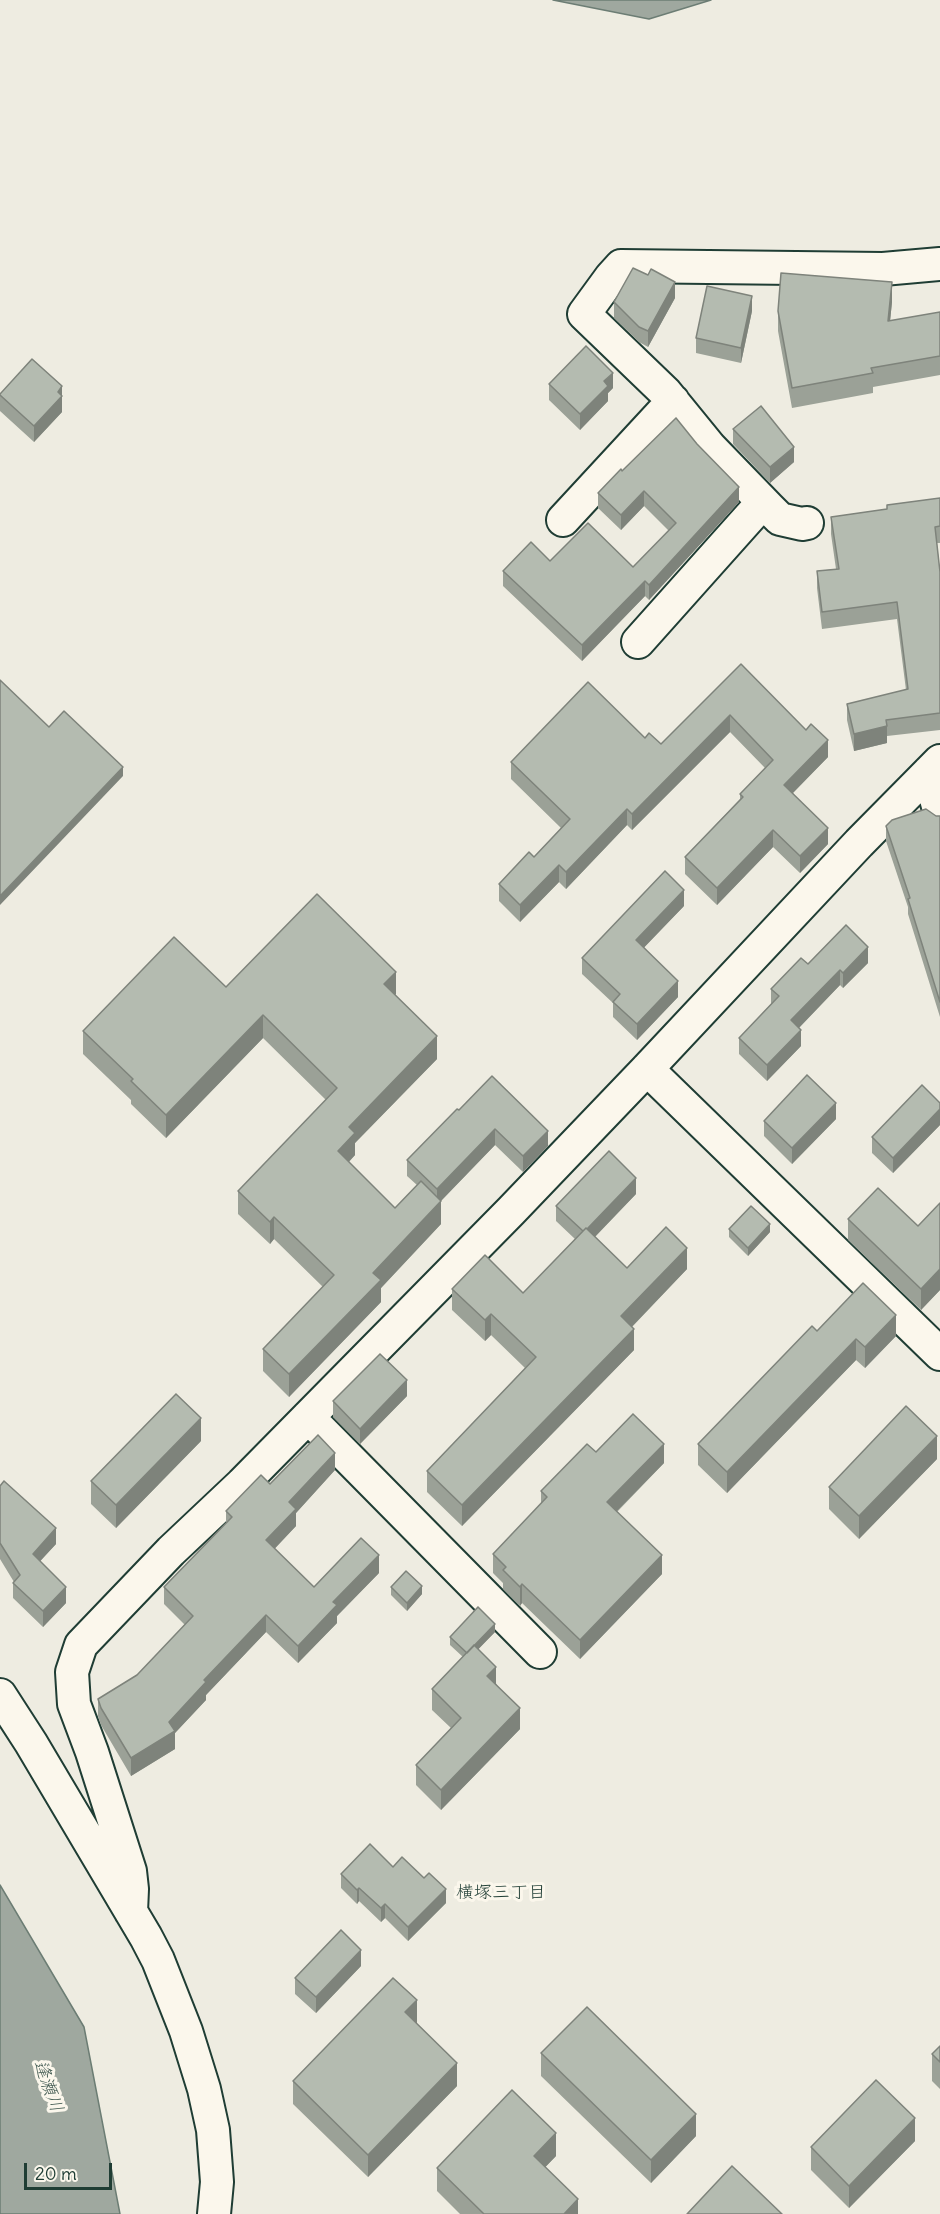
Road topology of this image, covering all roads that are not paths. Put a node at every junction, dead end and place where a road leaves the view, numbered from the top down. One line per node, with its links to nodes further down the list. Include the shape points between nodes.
1 (940, 264): 2 (street, via 883,269 621,266 585,314)
2 (673, 401): 3 (street); 4 (street)
3 (763, 502): 5 (street, via 780,519); 6 (street)
4 (563, 520)
5 (807, 523)
6 (638, 642)
7 (935, 766): 8 (street); 9 (street)
8 (940, 814)
9 (647, 1069): 10 (street); 11 (street)
10 (940, 1354)
11 (308, 1417): 12 (street); 14 (street, via 163,1558 81,1645 75,1659 74,1704 130,1871)
12 (540, 1652)
13 (0, 1695): 14 (street)
14 (131, 1912): 15 (street, via 158,1960 204,2089 213,2130 217,2182)
15 (214, 2214)

